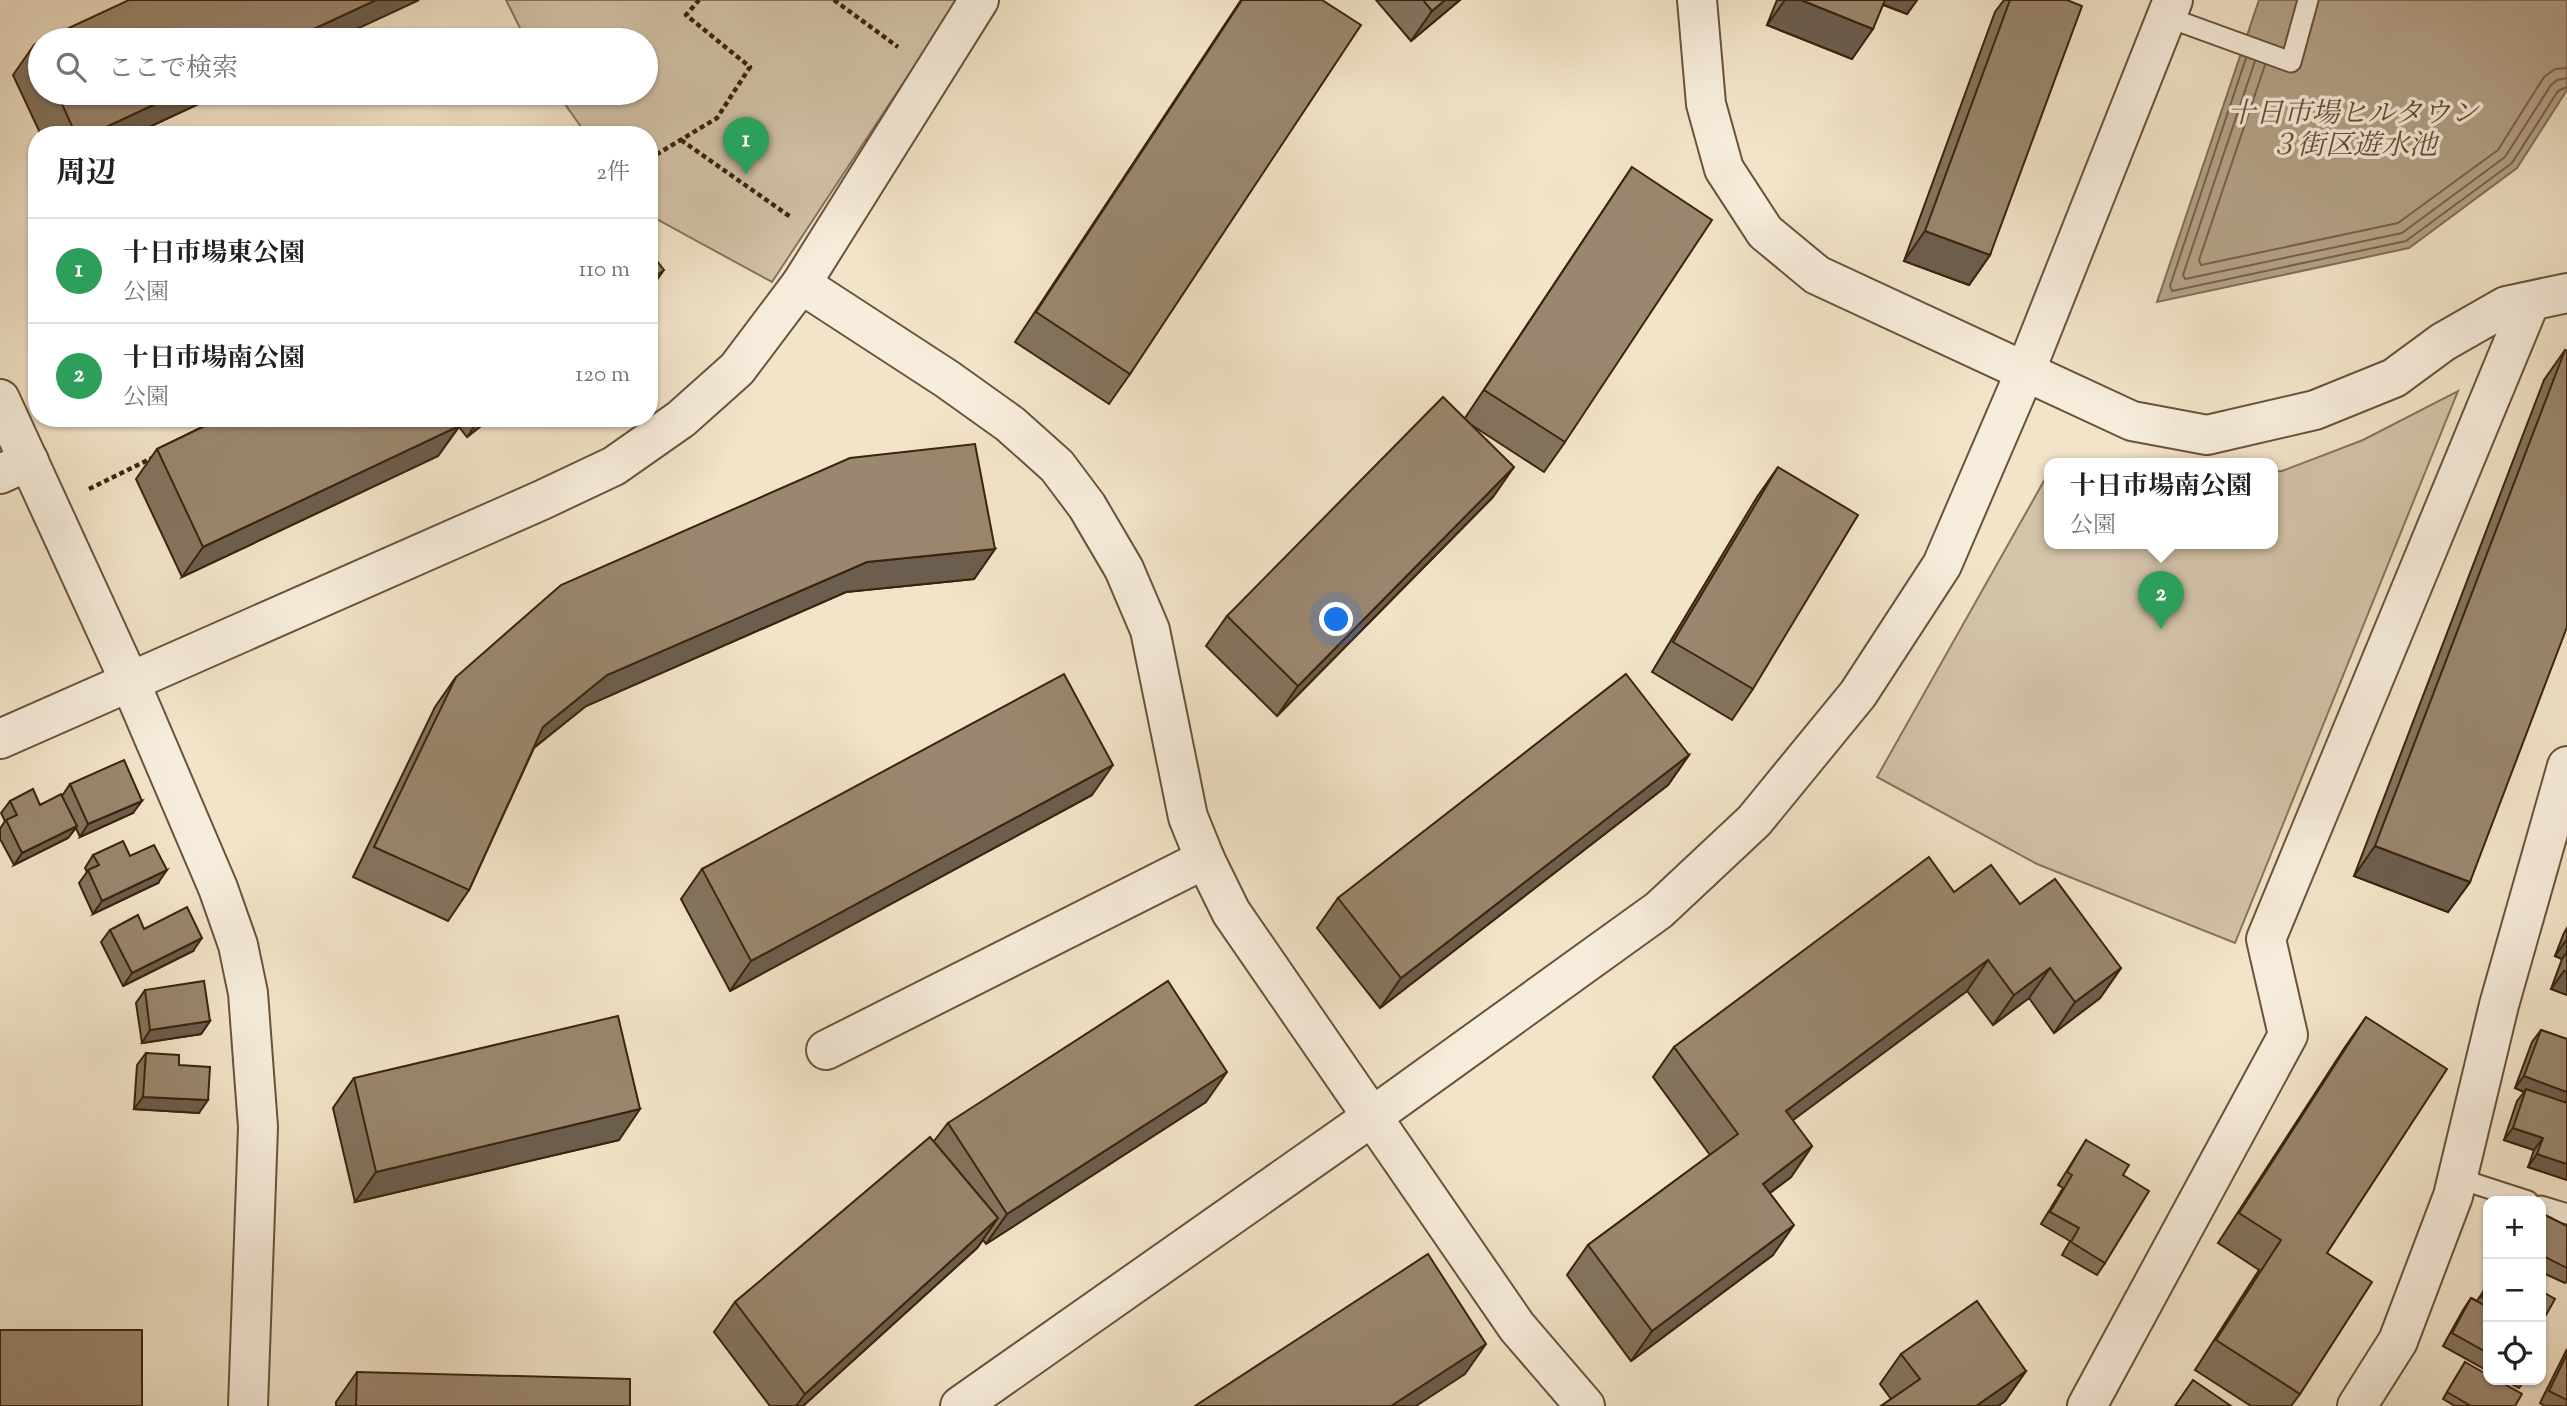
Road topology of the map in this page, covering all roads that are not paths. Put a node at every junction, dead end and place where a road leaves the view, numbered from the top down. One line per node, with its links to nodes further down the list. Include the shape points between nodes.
1 (979, 0): 5 (street)
2 (1697, 0): 8 (street, via 1706,104 1724,169 1765,232 1817,275)
3 (2308, 0): 4 (lane, via 2291,62)
4 (2170, 8): 8 (street)
5 (801, 284): 11 (street, via 737,369 681,419 614,466); 14 (street, via 1010,424 1057,466 1087,506 1124,569 1150,630 1188,817)
6 (2567, 293): 7 (street)
7 (2530, 302): 8 (street, via 2506,306 2394,378 2315,410 2207,435 2132,421); 24 (street, via 2266,939 2288,1035)
8 (2025, 372): 16 (street, via 1942,565 1858,694 1754,821 1659,910)
9 (0, 399): 10 (street)
10 (15, 468): 11 (street, via 51,507)
11 (130, 682): 12 (street); 21 (street, via 218,888 238,945 248,993 258,1127)
12 (0, 738)
13 (2567, 766): 17 (street, via 2499,1005)
14 (1205, 859): 15 (street); 16 (street, via 1231,912)
15 (827, 1050)
16 (1373, 1116): 22 (street); 23 (street, via 1517,1327)
17 (2457, 1178): 18 (lane); 25 (street, via 2398,1341)
18 (2513, 1196)
19 (2546, 1208): 20 (lane)
20 (2567, 1214)
21 (248, 1406)
22 (960, 1406)
23 (1585, 1406)
24 (2087, 1406)
25 (2357, 1406)

